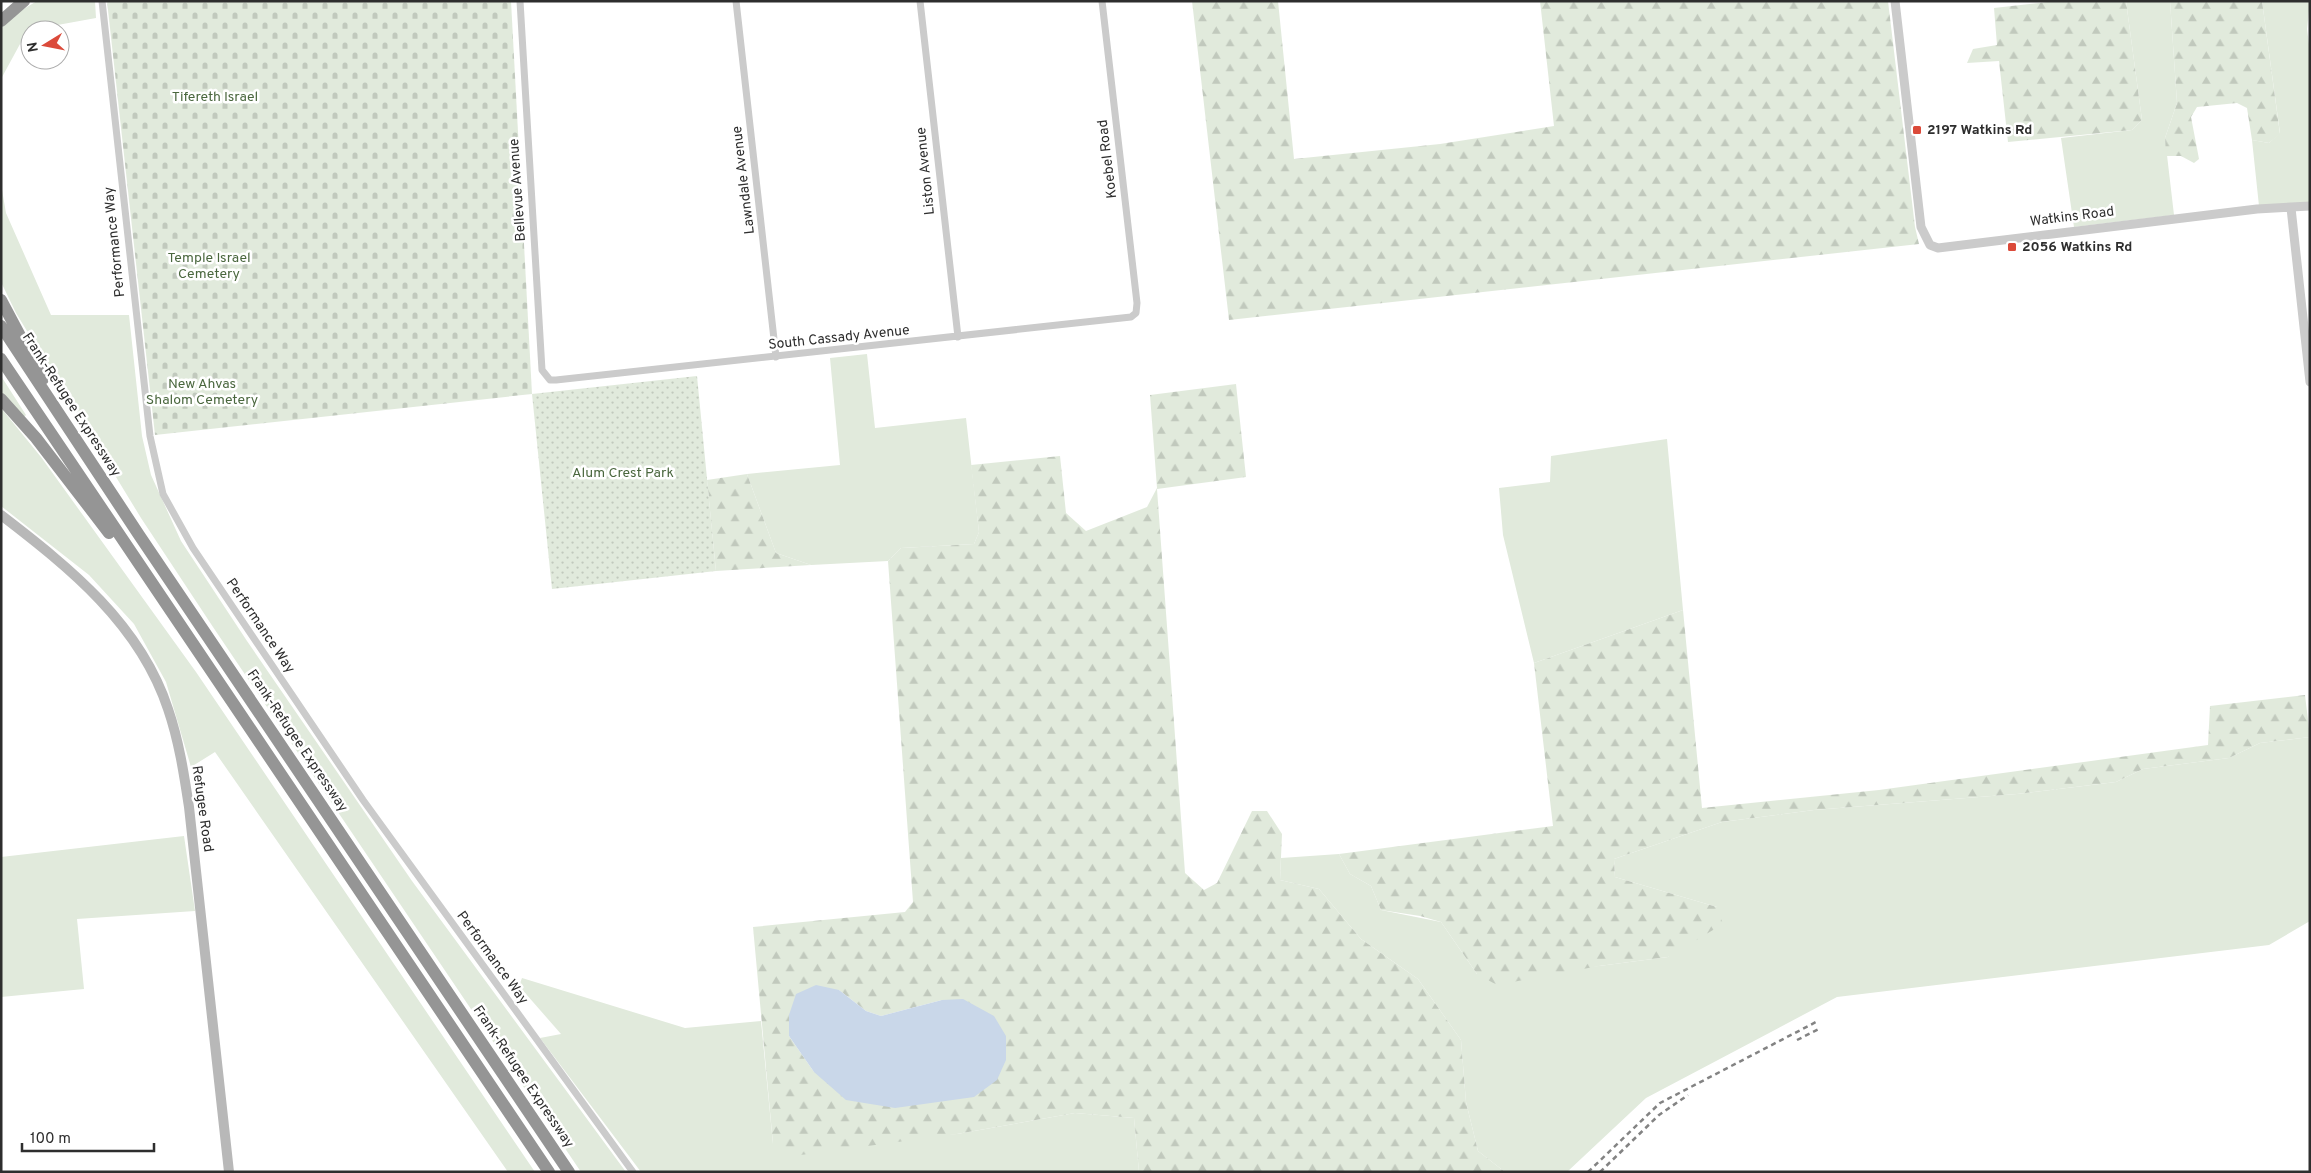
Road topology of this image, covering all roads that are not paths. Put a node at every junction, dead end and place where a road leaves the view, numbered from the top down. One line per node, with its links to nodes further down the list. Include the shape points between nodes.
1 (24, 1): 8 (highway)
2 (102, 1): 26 (street, Performance Way, via 150,436 163,494 193,548 363,800)
3 (520, 1): 17 (street, Bellevue Avenue, via 542,370)
4 (736, 1): 15 (street, Lawndale Avenue)
5 (920, 1): 14 (street, Liston Avenue)
6 (1102, 1): 12 (street, Koebel Road)
7 (1895, 1): 10 (street, Watkins Road, via 1920,227 1930,245 1938,248 2250,210)
8 (1, 21)
9 (2310, 206): 10 (street, Watkins Road)
10 (2291, 208): 18 (street)
11 (1, 300): 20 (highway, via 41,374)
12 (1136, 313): 14 (street, South Cassady Avenue, via 1126,319)
13 (1, 326): 20 (highway, Frank-Refugee Expressway)
14 (958, 337): 15 (street, South Cassady Avenue)
15 (776, 357): 17 (street, South Cassady Avenue, via 556,380)
16 (1, 359): 22 (highway)
17 (545, 376)
18 (2310, 382)
19 (1, 399): 22 (highway, via 47,452 103,527)
20 (54, 407): 25 (highway, Frank-Refugee Expressway)
21 (1, 515): 23 (main road, Refugee Road, via 81,581 114,615 146,660 168,708 180,750 190,816)
22 (132, 555): 24 (highway)
23 (229, 1172)
24 (549, 1172)
25 (569, 1172)
26 (633, 1172)

